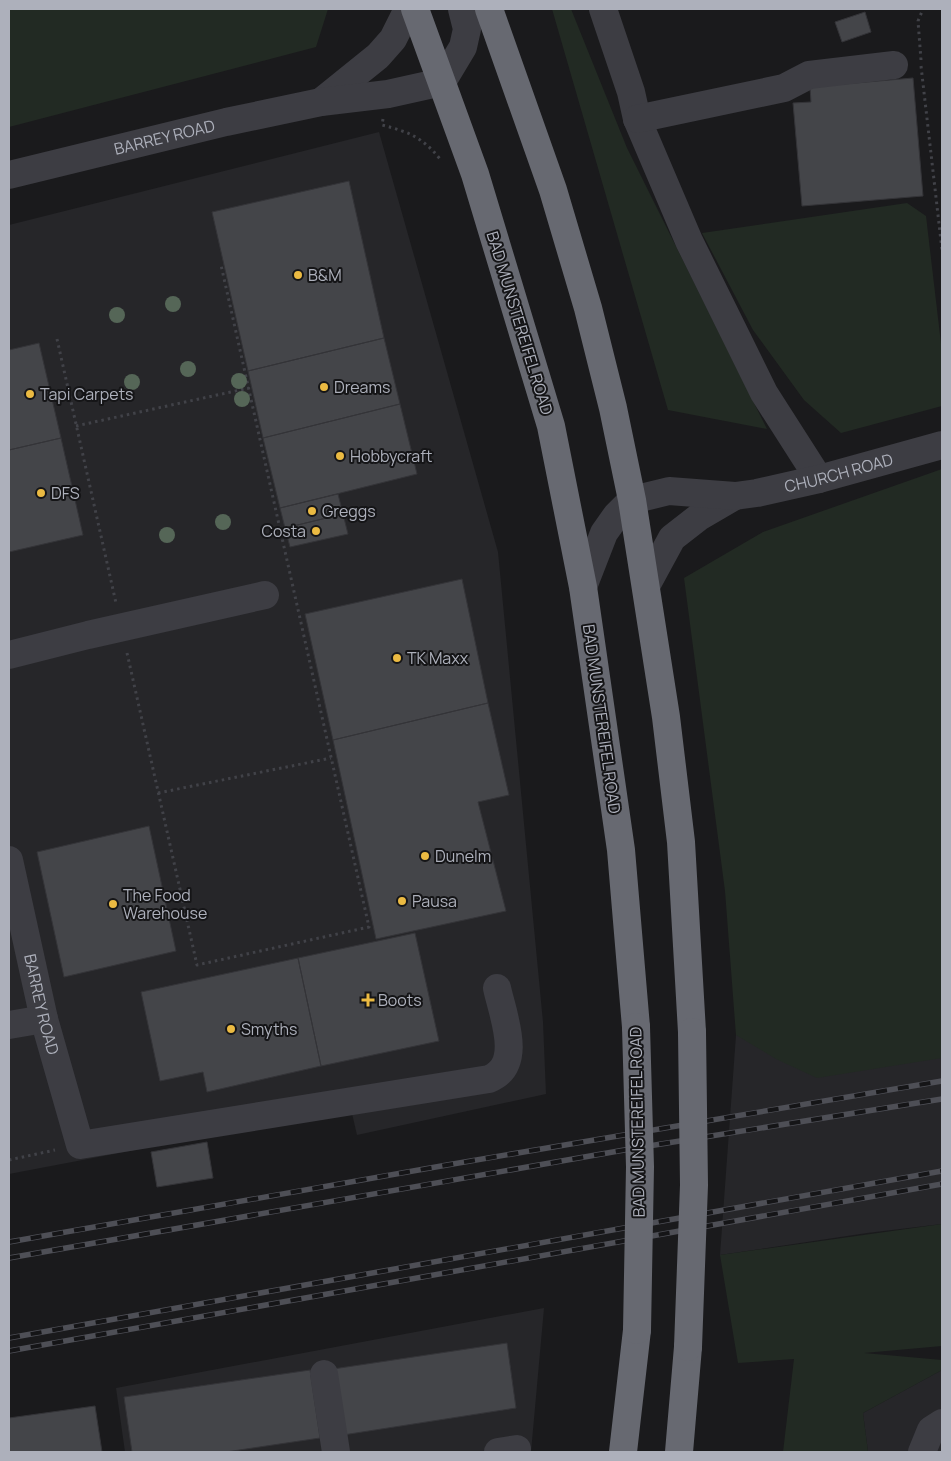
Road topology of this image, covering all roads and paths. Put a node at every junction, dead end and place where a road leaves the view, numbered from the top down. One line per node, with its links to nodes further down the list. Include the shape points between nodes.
1 (408, 9): 9 (street, via 393,39 378,56)
2 (415, 9): 8 (highway, BAD MUNSTEREIFEL ROAD)
3 (462, 9): 8 (street, via 467,29 464,47)
4 (489, 9): 22 (highway, via 552,190 585,299)
5 (603, 9): 10 (street)
6 (923, 9): 14 (path, via 918,21 920,58)
7 (894, 65): 10 (street, via 809,75 784,88)
8 (442, 82): 9 (street, BARREY ROAD, via 388,94); 24 (highway, BAD MUNSTEREIFEL ROAD, via 475,174 551,426)
9 (321, 102): 13 (street, BARREY ROAD)
10 (637, 119): 20 (street, via 689,241 760,385)
11 (382, 125): 12 (path, via 408,132 440,158)
12 (443, 165)
13 (9, 175)
14 (942, 250)
15 (221, 265): 17 (path)
16 (57, 339): 18 (path)
17 (249, 388): 18 (path); 28 (path)
18 (76, 426): 26 (path)
19 (942, 445): 20 (street, CHURCH ROAD)
20 (819, 480): 21 (street, CHURCH ROAD)
21 (735, 496): 22 (street, CHURCH ROAD, via 669,491); 23 (street, CHURCH ROAD, via 672,538)
22 (632, 500): 23 (highway); 24 (street, via 604,533)
23 (646, 584): 40 (highway, bridge, via 681,842 692,1032 694,1185 688,1347)
24 (583, 587): 39 (highway, BAD MUNSTEREIFEL ROAD, bridge, via 621,850 636,1027 640,1168 637,1330)
25 (266, 595): 26 (street)
26 (121, 627): 27 (street); 29 (path)
27 (9, 655)
28 (331, 758): 29 (path); 29 (path, via 369,927 196,965)
29 (158, 793)
30 (9, 860): 32 (street, BARREY ROAD)
31 (497, 988): 34 (street, via 510,1046 508,1060 497,1076)
32 (44, 1019): 33 (street); 34 (street, BARREY ROAD)
33 (9, 1024)
34 (80, 1145): 35 (path)
35 (9, 1160)
36 (324, 1374): 38 (street)
37 (942, 1423): 41 (street, via 931,1430)
38 (336, 1452)
39 (622, 1452)
40 (679, 1452)
41 (922, 1452)

